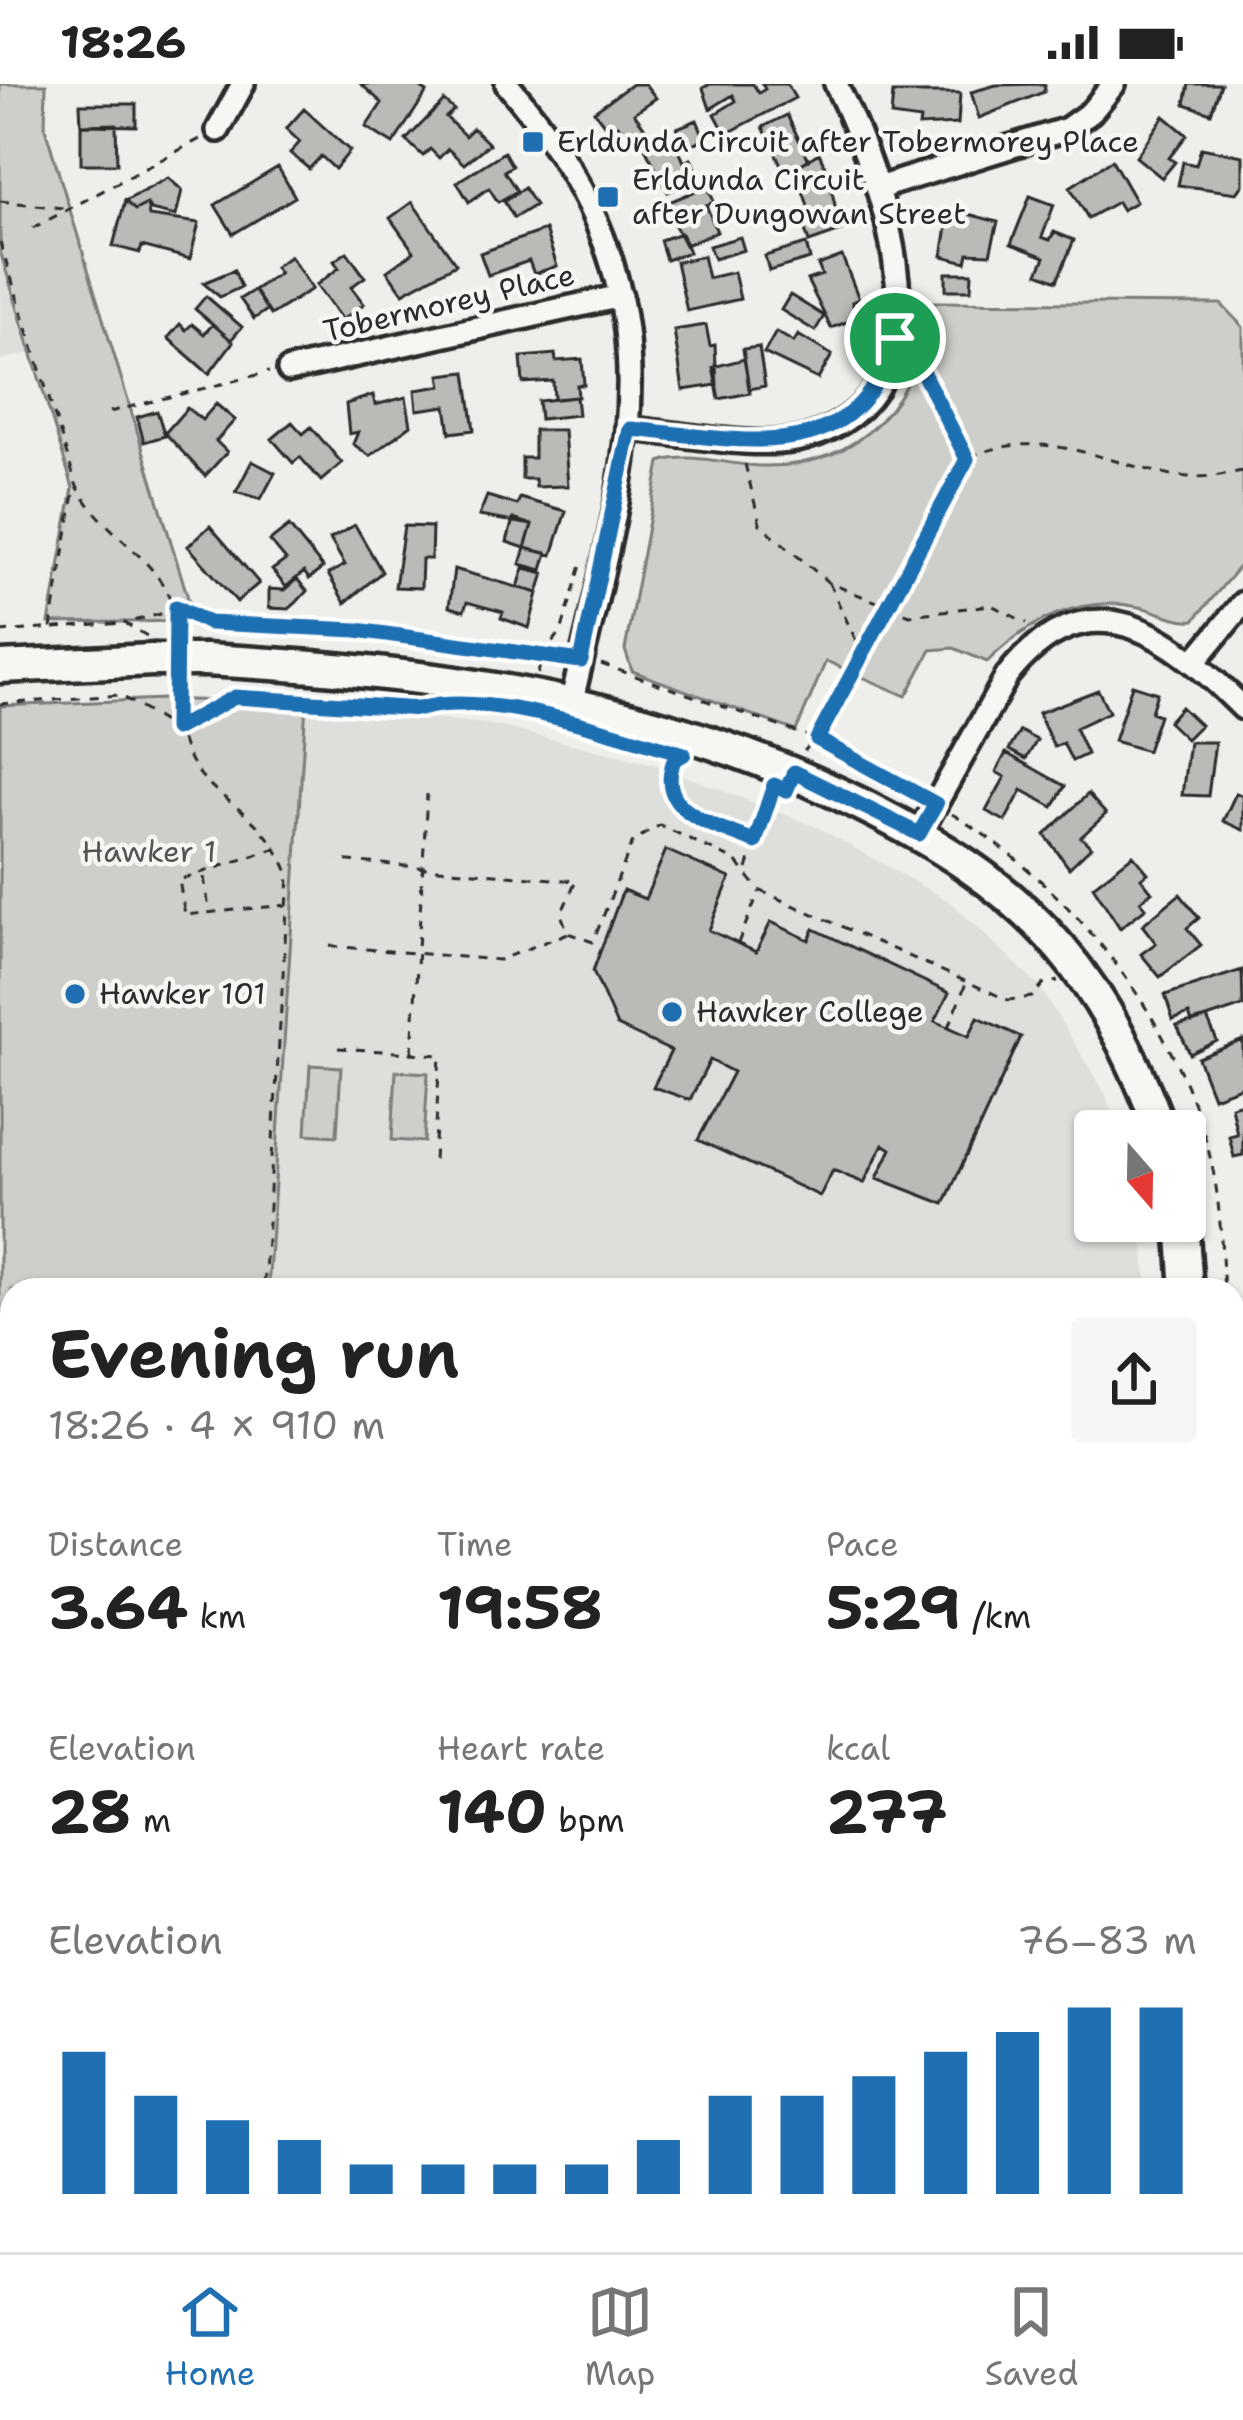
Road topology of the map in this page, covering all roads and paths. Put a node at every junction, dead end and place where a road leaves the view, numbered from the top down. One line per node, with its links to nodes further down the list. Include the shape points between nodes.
1 (243, 84): 5 (street)
2 (507, 84): 11 (street, via 570,167)
3 (836, 84): 6 (street)
4 (1114, 84): 6 (street, via 1067,129)
5 (218, 130): 8 (path)
6 (878, 188): 12 (street, via 900,291)
7 (0, 200): 8 (path)
8 (73, 209): 9 (path)
9 (33, 227)
10 (0, 242): 19 (path)
11 (621, 296): 13 (street, Tobermorey Place); 15 (street)
12 (895, 338): 16 (street, via 872,392 836,425 791,440); 17 (path, via 907,342)
13 (289, 370): 14 (path)
14 (110, 412)
15 (630, 429): 16 (street); 35 (street)
16 (744, 439): 21 (path, via 760,524)
17 (967, 459): 18 (path, via 1001,444 1039,442 1179,476); 23 (path)
18 (1243, 471)
19 (76, 484): 24 (path, via 88,509 165,581); 27 (path)
20 (583, 560): 34 (path, via 561,632)
21 (830, 583): 23 (path); 33 (path)
22 (1243, 603): 36 (street)
23 (886, 605): 29 (path, via 910,615 991,604); 33 (path)
24 (176, 608): 25 (path); 26 (path); 30 (path)
25 (125, 623): 27 (path); 31 (path)
26 (220, 624): 32 (path); 34 (path, via 357,630)
27 (51, 628): 28 (path)
28 (0, 632)
29 (1047, 636): 36 (street, via 1086,623 1128,624); 49 (street, via 1007,676)
30 (178, 640)
31 (153, 650): 32 (street, bridge); 37 (street)
32 (204, 651): 39 (street)
33 (861, 652): 45 (path)
34 (542, 655): 35 (path); 39 (path)
35 (581, 661): 40 (street); 45 (path)
36 (1195, 661): 43 (street)
37 (0, 667)
38 (176, 685): 44 (path)
39 (533, 692): 40 (street)
40 (572, 700): 47 (street)
41 (0, 704): 44 (path, via 120,695)
42 (433, 705): 44 (path, via 235,697)
43 (1243, 708)
44 (175, 729): 52 (path, via 210,789)
45 (817, 739): 47 (path); 49 (path)
46 (672, 751): 51 (path, via 684,754 669,773 669,795 682,810)
47 (794, 772): 50 (street); 51 (path, via 786,791 774,785)
48 (428, 794): 54 (path)
49 (936, 804): 50 (street); 76 (path, via 998,842 1095,935 1144,1003 1211,1159)
50 (919, 834): 71 (street, via 969,864 1059,946 1113,1023)
51 (755, 842): 55 (path)
52 (279, 847): 56 (path); 58 (path)
53 (337, 860): 54 (path)
54 (422, 869): 60 (path, via 575,881 561,914); 63 (path)
55 (746, 873): 57 (path); 60 (path, via 660,825 633,841 593,942)
56 (204, 875): 59 (path); 59 (path, via 179,880 185,915)
57 (759, 890): 61 (path); 66 (path)
58 (289, 905): 59 (path); 74 (path)
59 (210, 911)
60 (568, 933): 63 (path, via 499,960)
61 (738, 944)
62 (330, 946): 63 (path)
63 (418, 953): 70 (path)
64 (1046, 967): 65 (path)
65 (1059, 981): 66 (path, via 1008,1000); 67 (path)
66 (966, 982): 68 (path)
67 (1069, 992)
68 (949, 1027)
69 (338, 1048): 70 (path)
70 (412, 1053): 72 (path, via 440,1055)
71 (1152, 1110)
72 (434, 1161)
73 (1183, 1242): 75 (street)
74 (265, 1278)
75 (1185, 1278)
76 (1224, 1278)

